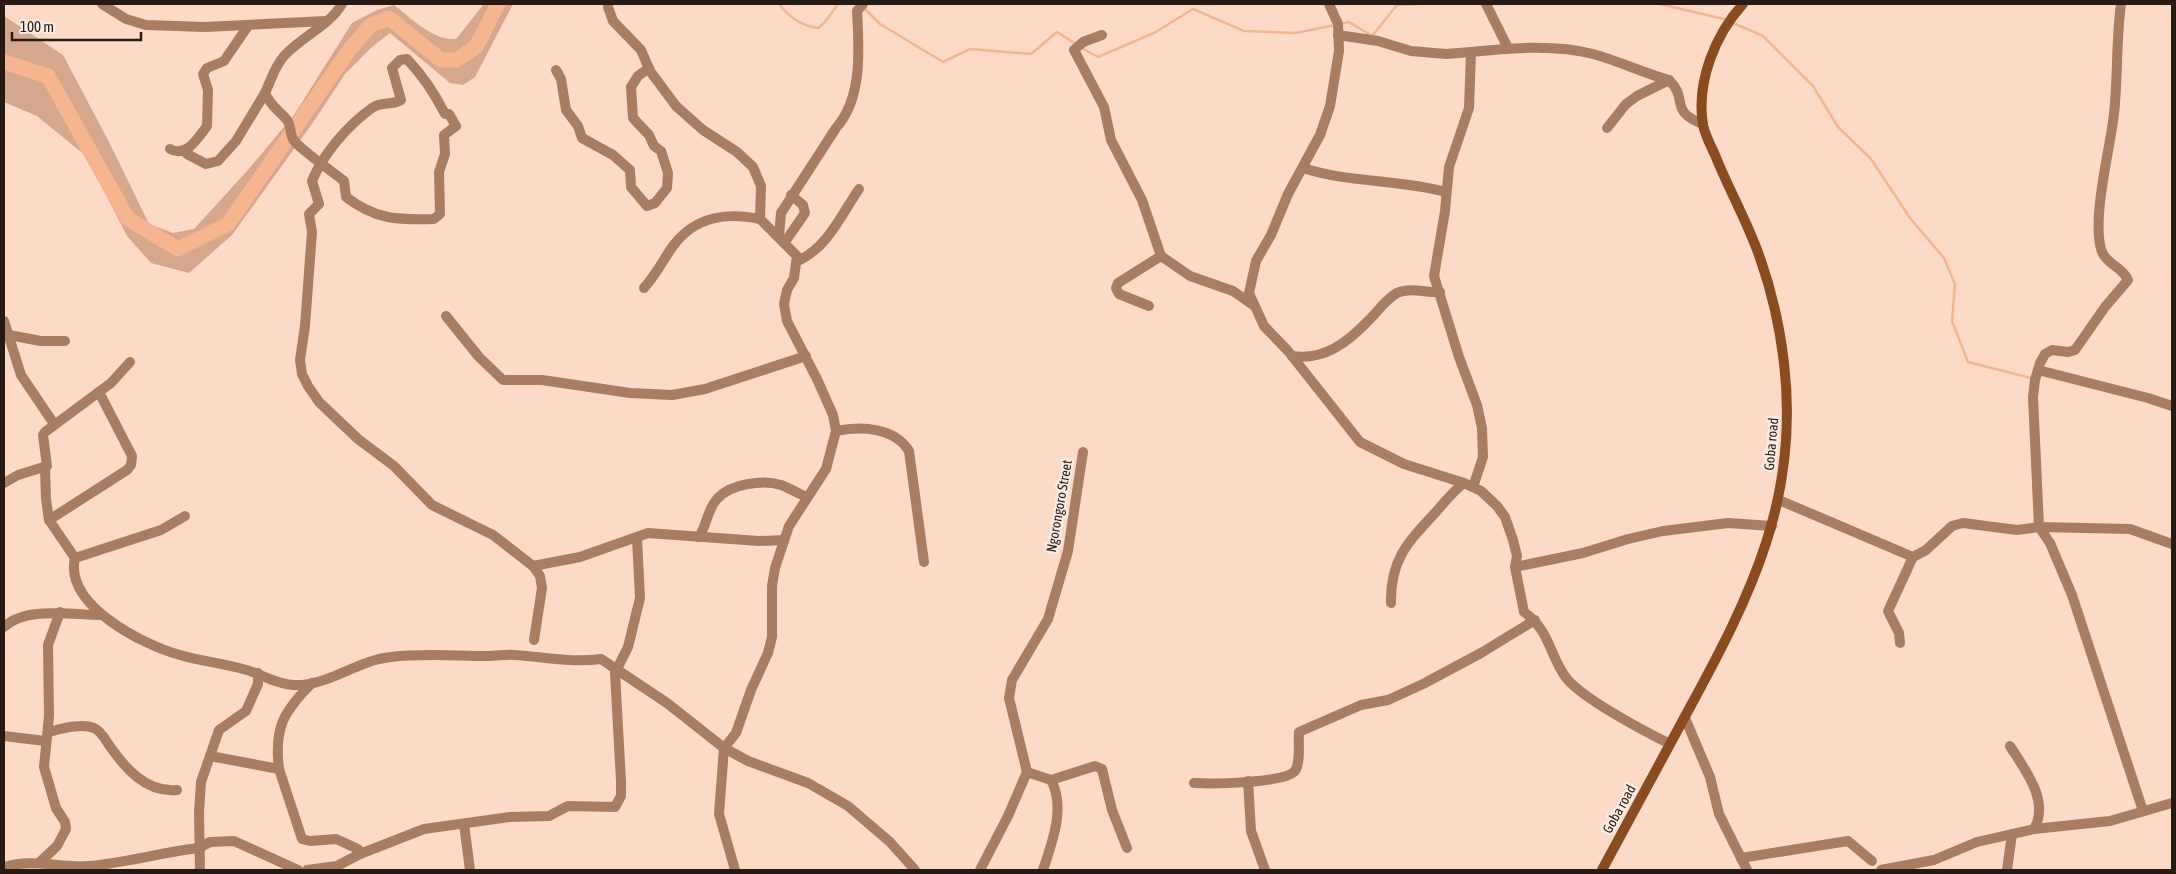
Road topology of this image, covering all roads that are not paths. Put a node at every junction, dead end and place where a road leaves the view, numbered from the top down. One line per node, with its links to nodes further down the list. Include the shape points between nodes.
1 (102, 4): 10 (street, via 139,24)
2 (342, 4): 9 (street)
3 (863, 4): 27 (street, via 857,11 860,37 851,102 845,118)
4 (1329, 4): 12 (street, via 1338,24)
5 (1486, 4): 13 (street)
6 (1743, 4): 19 (main road, Goba road, via 1717,40 1710,61 1704,86)
7 (2121, 4): 43 (street, via 2114,113 2099,228 2103,254 2128,280 2075,350 2050,351)
8 (608, 7): 15 (street, via 613,21 641,50)
9 (326, 21): 10 (street); 18 (street, via 284,55)
10 (248, 26): 22 (street, via 224,61 207,68 204,74 209,122)
11 (1102, 35): 30 (street, via 1083,42 1074,50 1104,106 1111,140 1142,200)
12 (1338, 35): 14 (street, via 1378,41 1411,51); 24 (street, via 1339,51 1330,106)
13 (1508, 48): 14 (street); 17 (street, via 1593,54)
14 (1471, 52): 26 (street, via 1468,108 1449,167)
15 (649, 68): 16 (street, via 631,87 633,118 661,151 668,173 667,188 655,203 647,206 631,188 630,170 613,155 582,138 566,110 561,79); 28 (street, via 665,93 683,112 753,167 761,186)
16 (556, 70)
17 (1669, 80): 19 (street, via 1675,86 1680,110 1686,117); 20 (street, via 1626,104)
18 (265, 93): 22 (street, via 239,136 218,161 206,164 187,154); 23 (street, via 270,105 289,122 293,140)
19 (1703, 124): 53 (main road, Goba road, via 1760,258 1779,328 1787,404)
20 (1607, 128)
21 (170, 150): 22 (street)
22 (186, 150)
23 (320, 162): 23 (street, via 344,182 346,197 358,206 380,217 434,219 440,214 439,172 445,154 444,134 456,126 435,99 425,79 407,59 400,60 392,68 401,100 372,107); 65 (street, via 312,181 319,204 309,214 312,232 306,326 300,360 308,386 319,402 358,439 394,466 432,505 493,535)
24 (1304, 168): 26 (street, via 1334,176); 34 (street, via 1256,261 1249,293)
25 (859, 189): 31 (street, via 835,228)
26 (1446, 192): 33 (street, via 1434,276)
27 (792, 195): 29 (street, via 780,218); 29 (street, via 803,205 805,213)
28 (760, 219): 29 (street); 32 (street, via 718,216 697,225 674,244)
29 (782, 239): 31 (street)
30 (1161, 256): 34 (street, via 1190,276 1233,291); 35 (street, via 1116,288 1119,294)
31 (798, 261): 40 (street, via 784,304 790,328)
32 (644, 288)
33 (1440, 292): 41 (street, via 1398,292 1345,342 1323,355); 51 (street, via 1482,428 1483,457)
34 (1253, 305): 41 (street, via 1264,326)
35 (1149, 306)
36 (446, 316): 40 (street, via 479,357 503,380 542,380 672,396 700,391)
37 (4, 321): 38 (street)
38 (9, 335): 39 (street, via 41,341); 46 (street, via 21,375)
39 (65, 341)
40 (806, 356): 47 (street, via 833,416)
41 (1292, 356): 51 (street, via 1360,442 1404,464)
42 (130, 362): 44 (street)
43 (2038, 370): 45 (street); 57 (street, via 2032,416)
44 (99, 392): 46 (street); 55 (street, via 132,456 131,465)
45 (2172, 406)
46 (54, 424): 49 (street, via 43,435)
47 (836, 432): 52 (street, via 826,469); 64 (street, via 870,429 889,434 905,444 910,457)
48 (1083, 452): 85 (street, Ngorongoro Street, via 1068,551 1051,610 1009,689)
49 (45, 468): 50 (street, via 18,475); 55 (street)
50 (4, 483)
51 (1469, 485): 66 (street, via 1497,506 1505,517 1517,556); 67 (street, via 1453,491 1405,545 1391,586)
52 (806, 496): 59 (street, via 780,484 735,488 718,498); 60 (street)
53 (1779, 500): 56 (main road, Goba road); 62 (street)
54 (186, 516): 63 (street, via 161,530)
55 (49, 520): 63 (street)
56 (1772, 526): 66 (street, via 1728,523 1663,531); 77 (main road, Goba road, via 1749,591)
57 (2038, 527): 61 (street, via 2130,529); 62 (street, via 2017,530 1956,524); 91 (street, via 2050,543 2072,594)
58 (637, 538): 59 (street, via 648,533); 65 (street, via 580,557); 74 (street, via 640,598 628,647)
59 (699, 538): 60 (street)
60 (784, 540): 82 (street, via 772,586 772,637 768,653 750,690 736,733)
61 (2172, 544)
62 (1913, 557): 73 (street, via 1888,609)
63 (75, 558): 69 (street, via 73,566 82,596)
64 (924, 562)
65 (533, 566): 72 (street, via 540,576 542,588)
66 (1515, 567): 70 (street, via 1524,612)
67 (1391, 603)
68 (60, 612): 69 (street); 71 (street); 79 (street, via 48,645)
69 (101, 614): 75 (street, via 167,651)
70 (1535, 620): 80 (street, via 1550,642 1566,678 1629,722); 87 (street, via 1423,684 1388,700 1361,705 1299,732 1298,761 1292,774 1280,779)
71 (6, 621)
72 (534, 640)
73 (1900, 643)
74 (617, 670): 76 (street, via 601,659 584,661 514,654 447,653 390,657); 82 (street, via 667,703); 92 (street, via 621,796 615,807 568,806 549,816 510,817)
75 (258, 673): 76 (street, via 292,685); 83 (street, via 258,684 246,711 219,730)
76 (312, 683): 84 (street, via 290,709 279,729 276,746)
77 (1685, 718): 80 (main road, Goba road); 98 (street, via 1710,777 1719,814)
78 (4, 736): 79 (street)
79 (46, 736): 89 (street, via 78,727 94,728 139,779 168,791); 100 (street, via 44,767 66,829 57,846)
80 (1670, 744): 112 (main road, Goba road)
81 (2010, 746): 93 (street, via 2040,803 2040,816)
82 (724, 748): 107 (street, via 719,814); 108 (street, via 748,761 808,783 848,806 890,842)
83 (210, 756): 84 (street); 95 (street, via 201,782)
84 (279, 769): 97 (street, via 302,838 310,841 336,839 358,849)
85 (1027, 772): 86 (street); 109 (street)
86 (1051, 780): 96 (street, via 1095,766 1102,769 1112,810); 110 (street, via 1058,812)
87 (1248, 781): 88 (street); 111 (street, via 1251,831)
88 (1194, 783)
89 (177, 790)
90 (2172, 803): 91 (street)
91 (2143, 811): 93 (street, via 2110,821)
92 (464, 824): 97 (street, via 424,829); 106 (street)
93 (2034, 829): 94 (street)
94 (2012, 834): 102 (street, via 1964,846 1934,860); 114 (street)
95 (199, 848): 100 (street, via 85,866); 103 (street); 104 (street, via 210,842 234,841)
96 (1127, 848)
97 (360, 854): 105 (street, via 337,866)
98 (1741, 858): 99 (street, via 1848,841); 113 (street)
99 (1872, 861)
100 (40, 862): 101 (street)
101 (4, 867)
102 (1887, 869)
103 (200, 870)
104 (298, 870)
105 (307, 870)
106 (470, 870)
107 (735, 870)
108 (915, 870)
109 (980, 870)
110 (1043, 870)
111 (1265, 870)
112 (1602, 870)
113 (1747, 870)
114 (2007, 870)

